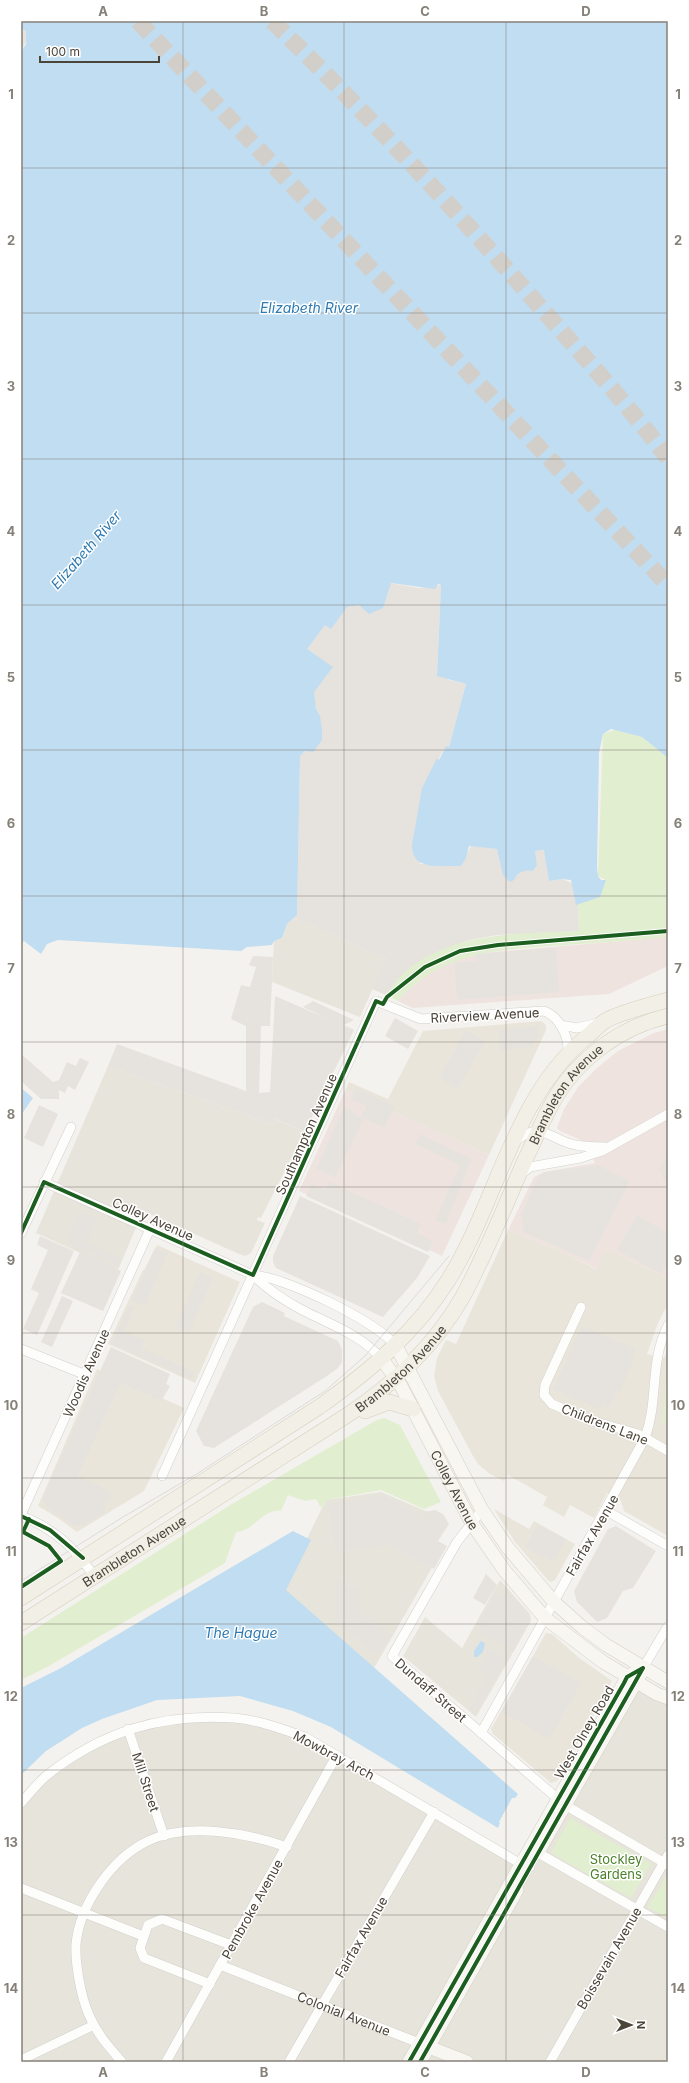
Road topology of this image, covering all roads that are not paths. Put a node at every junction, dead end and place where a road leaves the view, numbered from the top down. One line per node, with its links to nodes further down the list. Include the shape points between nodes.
1 (668, 990): 5 (main road, via 630,1006)
2 (668, 1000): 5 (main road, Brambleton Avenue)
3 (380, 1002): 6 (street, Riverview Avenue, via 421,1019 544,1011); 17 (street, Southampton Avenue)
4 (668, 1016): 10 (main road, Brambleton Avenue, via 625,1032 596,1051 565,1082)
5 (606, 1021): 6 (street, via 585,1027); 7 (main road, Brambleton Avenue)
6 (560, 1025): 7 (street, Riverview Avenue, via 568,1044)
7 (568, 1053): 11 (main road, Brambleton Avenue, via 539,1092)
8 (668, 1114): 12 (street)
9 (71, 1127): 14 (street)
10 (538, 1131): 11 (street, via 529,1132); 12 (street, via 545,1131 567,1142 583,1146); 13 (main road, Brambleton Avenue)
11 (514, 1142): 21 (main road, Brambleton Avenue, via 450,1277)
12 (609, 1147): 13 (street, via 580,1158 530,1167)
13 (518, 1178): 24 (main road, Brambleton Avenue, via 461,1298 436,1334)
14 (44, 1182): 15 (street, Colley Avenue); 16 (street)
15 (150, 1229): 17 (street, Colley Avenue); 25 (street, Woodis Avenue)
16 (21, 1233)
17 (254, 1275): 21 (street, Colley Avenue, via 271,1277 356,1315 379,1330); 23 (street, Colley Avenue, via 266,1287 292,1304 359,1339); 31 (street, Southampton Avenue)
18 (581, 1307): 29 (street, Childrens Lane, via 545,1385 544,1395 552,1404 589,1420)
19 (668, 1325): 20 (street, Fairfax Avenue)
20 (665, 1337): 29 (street, Fairfax Avenue, via 654,1368 653,1401)
21 (396, 1346): 23 (main road, Brambleton Avenue); 24 (main road, Colley Avenue)
22 (21, 1348): 25 (street)
23 (382, 1359): 26 (main road, Colley Avenue); 37 (main road, Brambleton Avenue, via 319,1407)
24 (408, 1367): 26 (main road, Brambleton Avenue); 32 (main road, Colley Avenue)
25 (86, 1375): 34 (street, Woodis Avenue)
26 (396, 1378): 27 (main road, Colley Avenue); 28 (main road, Brambleton Avenue, via 371,1399)
27 (413, 1409): 28 (main road, via 386,1402); 35 (main road, Colley Avenue)
28 (323, 1431): 38 (main road, Brambleton Avenue)
29 (645, 1438): 30 (street, Childrens Lane); 33 (street, Fairfax Avenue)
30 (668, 1451)
31 (162, 1476)
32 (482, 1510): 35 (street, Dundaff Street); 40 (main road, Colley Avenue, via 508,1548)
33 (605, 1510): 36 (street); 40 (street, Fairfax Avenue)
34 (21, 1516): 37 (street, via 50,1530)
35 (471, 1522): 41 (main road, Colley Avenue, via 504,1570); 49 (street, Dundaff Street, via 392,1656)
36 (668, 1546)
37 (82, 1558): 38 (street); 39 (main road, Brambleton Avenue)
38 (94, 1576): 42 (main road, Brambleton Avenue)
39 (21, 1598)
40 (554, 1602): 41 (street, Fairfax Avenue); 44 (main road, Colley Avenue, via 606,1645)
41 (545, 1618): 45 (main road, Colley Avenue, via 603,1662); 49 (street, Fairfax Avenue)
42 (21, 1622)
43 (668, 1626): 44 (street, West Olney Road)
44 (643, 1668): 45 (main road, West Olney Road); 46 (main road, Colley Avenue)
45 (632, 1680): 47 (main road, Colley Avenue); 51 (main road, West Olney Road)
46 (668, 1682)
47 (668, 1698)
48 (128, 1729): 50 (street, Mowbray Arch, via 170,1719 234,1718 275,1726 305,1737); 52 (street, Mowbray Arch, via 86,1749 46,1777); 54 (street, Mill Street)
49 (481, 1733): 51 (street, Dundaff Street)
50 (337, 1755): 53 (street, Mowbray Arch); 55 (street, Pembroke Avenue)
51 (561, 1802): 56 (main road, West Olney Road); 57 (street)
52 (21, 1803)
53 (434, 1812): 58 (street, Mowbray Arch); 67 (street, Fairfax Avenue)
54 (164, 1836): 55 (street, via 174,1833 231,1833); 61 (street, via 148,1841 121,1858 102,1879)
55 (287, 1847): 64 (street, Pembroke Avenue)
56 (534, 1851): 58 (main road, West Olney Road); 60 (street)
57 (667, 1861): 60 (street, Boissevain Avenue)
58 (526, 1866): 69 (main road, West Olney Road)
59 (21, 1888): 61 (street)
60 (637, 1909): 62 (street); 77 (street, Boissevain Avenue)
61 (85, 1913): 63 (street); 68 (street, via 76,1944 80,1982)
62 (668, 1927)
63 (143, 1936): 64 (street, via 148,1925 162,1918); 66 (street, via 140,1948 144,1958)
64 (231, 1945): 65 (street, Pembroke Avenue)
65 (220, 1965): 66 (street, Pembroke Avenue); 67 (street, Colonial Avenue)
66 (210, 1984): 72 (street, Pembroke Avenue)
67 (321, 2006): 69 (street, Colonial Avenue); 73 (street, Fairfax Avenue)
68 (94, 2025): 70 (street); 71 (street, via 101,2038)
69 (424, 2045): 74 (main road, West Olney Road); 75 (main road, West Olney Road); 76 (main road, Colonial Avenue)
70 (21, 2060)
71 (122, 2062)
72 (166, 2062)
73 (289, 2062)
74 (409, 2062)
75 (420, 2062)
76 (467, 2062)
77 (550, 2062)

